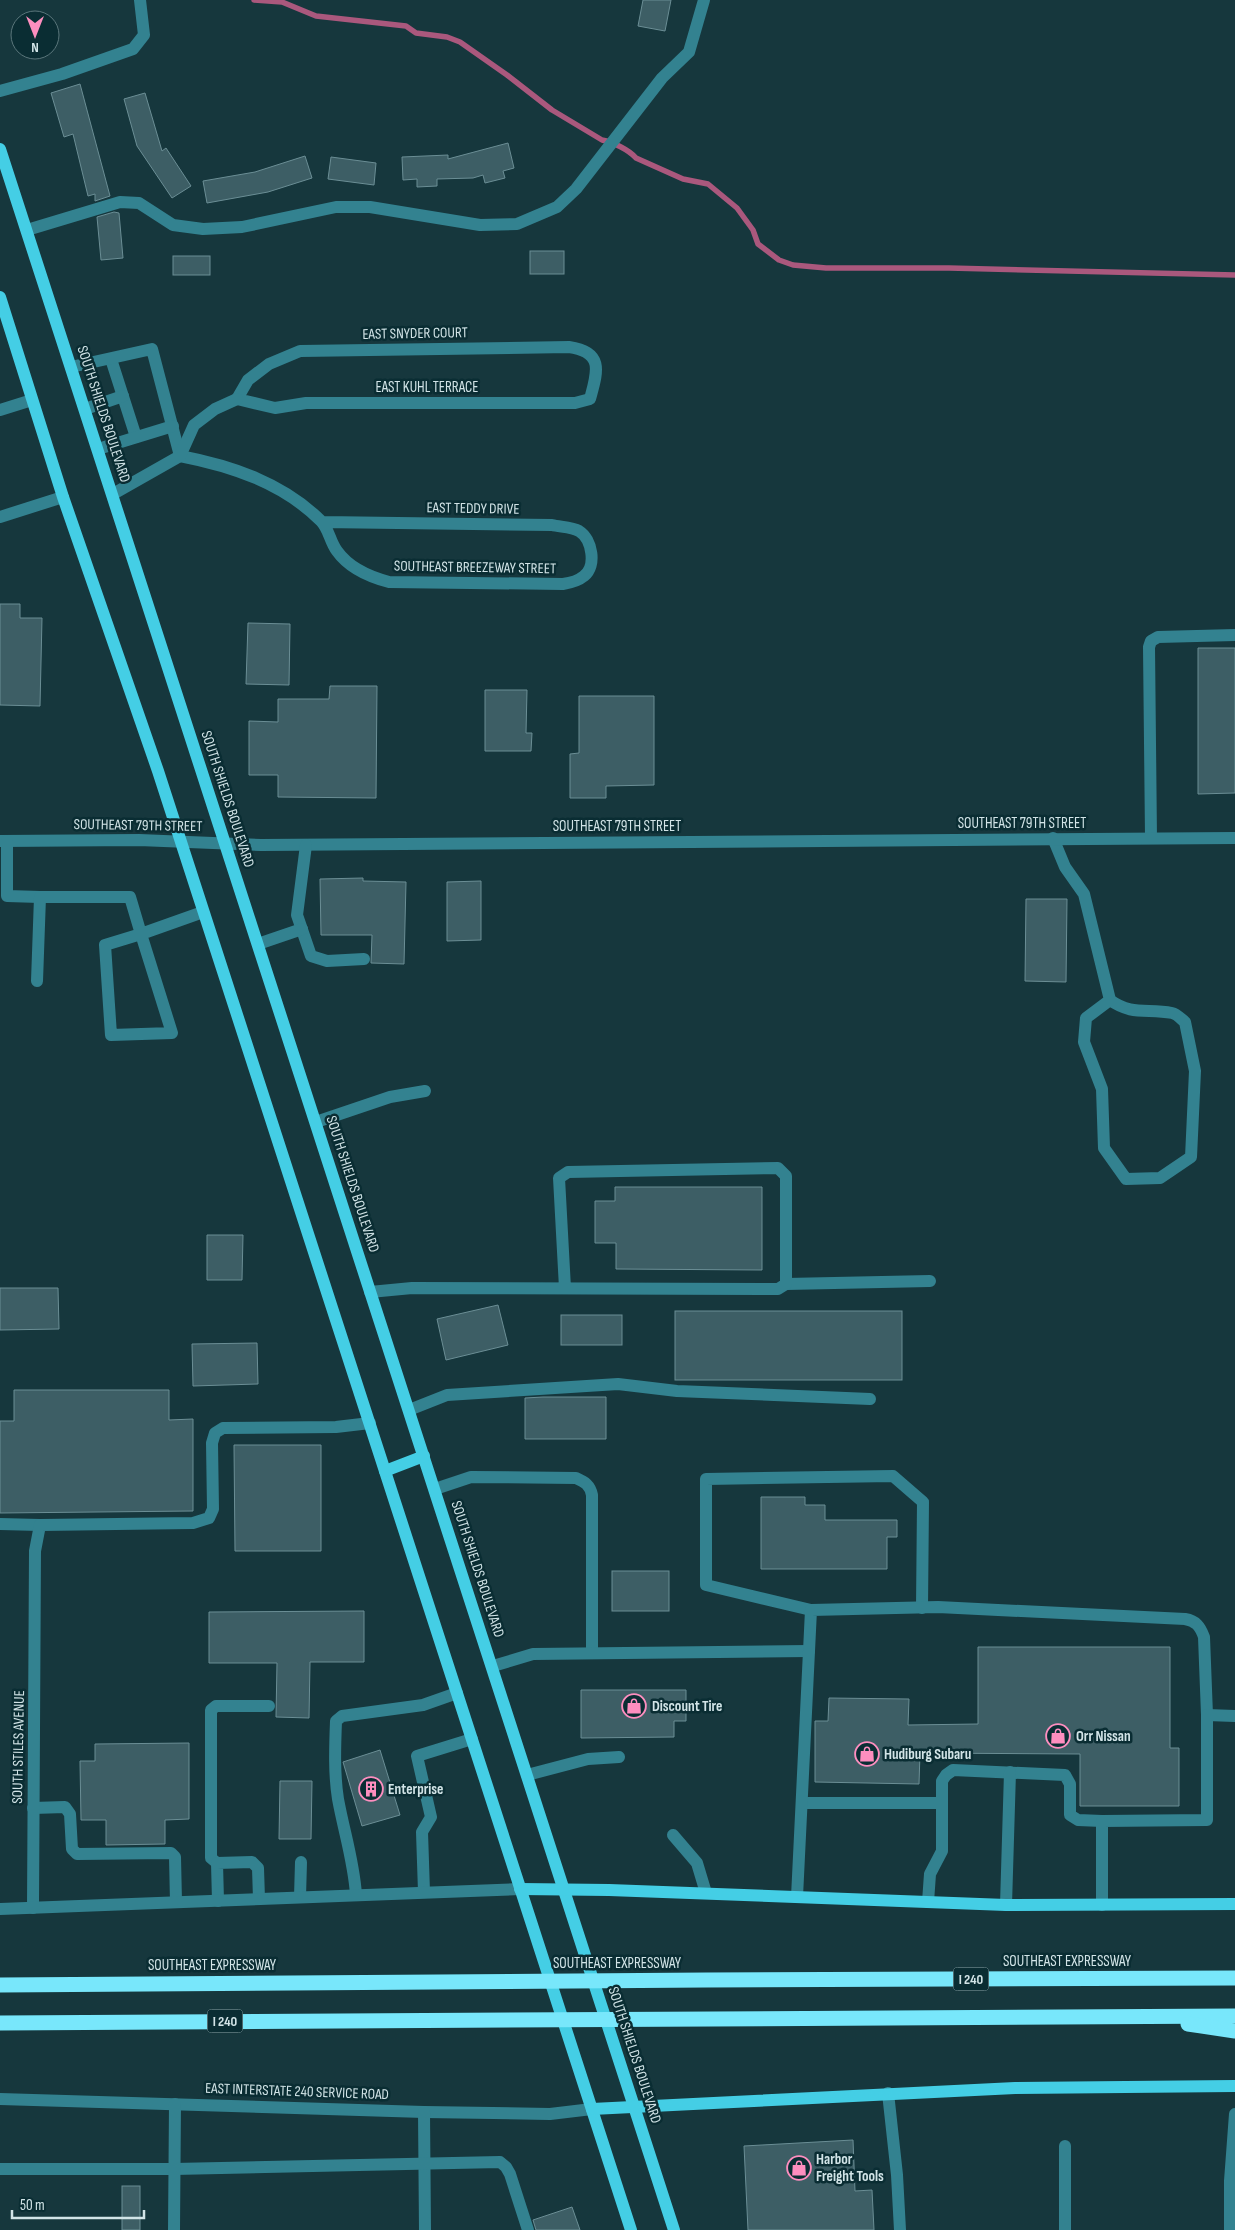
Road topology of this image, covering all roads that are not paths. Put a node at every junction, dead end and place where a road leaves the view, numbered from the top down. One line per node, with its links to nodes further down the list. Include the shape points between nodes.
1 (140, 0): 3 (street, via 144,35 133,49)
2 (704, 0): 5 (street, via 689,52 662,78 576,189 556,207 517,224 480,224 370,206 336,207 242,227 203,229 174,224 139,203 120,202)
3 (0, 91)
4 (0, 149): 5 (main road, SOUTH SHIELDS BOULEVARD)
5 (27, 230): 8 (main road, SOUTH SHIELDS BOULEVARD)
6 (1, 304): 12 (main road)
7 (111, 359): 8 (street); 10 (street); 15 (street, via 152,349)
8 (71, 368): 13 (main road, SOUTH SHIELDS BOULEVARD)
9 (598, 372): 11 (street, EAST KUHL TERRACE, via 590,399 575,403 306,403 275,408); 11 (street, EAST SNYDER COURT, via 589,353 569,347 300,351 269,364 248,380)
10 (123, 396): 13 (street); 16 (street)
11 (238, 399): 18 (street, via 216,409 194,425)
12 (32, 400): 14 (street); 20 (main road)
13 (85, 409): 17 (main road, SOUTH SHIELDS BOULEVARD)
14 (0, 410)
15 (173, 426): 16 (street); 18 (street)
16 (136, 437): 17 (street)
17 (98, 449): 19 (main road, SOUTH SHIELDS BOULEVARD)
18 (180, 456): 19 (street); 22 (street, via 217,463 275,486)
19 (113, 494): 30 (main road, SOUTH SHIELDS BOULEVARD)
20 (63, 497): 21 (street); 29 (main road)
21 (0, 517)
22 (323, 522): 23 (street, SOUTHEAST BREEZEWAY STREET, via 337,552 352,566 372,578 389,582 562,584 584,577); 23 (street, EAST TEDDY DRIVE, via 552,525 578,531 588,541 592,555)
23 (589, 570)
24 (1235, 635): 26 (street, via 1158,637 1151,641)
25 (1052, 838): 26 (street, SOUTHEAST 79TH STREET); 31 (street, SOUTHEAST 79TH STREET); 39 (street, via 1065,867 1084,894)
26 (1151, 838): 27 (street, SOUTHEAST 79TH STREET)
27 (1235, 838)
28 (4, 841): 29 (street, SOUTHEAST 79TH STREET); 32 (street, via 7,896)
29 (181, 842): 30 (street, SOUTHEAST 79TH STREET); 33 (main road)
30 (225, 844): 31 (street, SOUTHEAST 79TH STREET); 36 (main road, SOUTH SHIELDS BOULEVARD)
31 (306, 845): 34 (street, via 297,915)
32 (40, 897): 35 (street, via 130,897); 38 (street)
33 (203, 912): 35 (street); 48 (main road)
34 (302, 929): 36 (street); 37 (street, via 311,956 327,961)
35 (141, 934): 35 (street, via 172,1033 111,1035 105,945)
36 (258, 944): 41 (main road, SOUTH SHIELDS BOULEVARD)
37 (364, 959)
38 (37, 981)
39 (1110, 1000): 39 (street, via 1121,1008 1174,1013 1185,1022 1195,1071 1190,1157 1160,1178 1126,1179 1104,1148 1102,1089 1084,1042 1086,1018)
40 (425, 1091): 41 (street, via 390,1097)
41 (316, 1122): 45 (main road, SOUTH SHIELDS BOULEVARD)
42 (930, 1280): 43 (street)
43 (786, 1284): 44 (street, via 778,1289); 44 (street, via 786,1176 778,1168 568,1172 559,1178)
44 (565, 1288): 45 (street, via 412,1288)
45 (370, 1292): 47 (main road, SOUTH SHIELDS BOULEVARD)
46 (870, 1399): 47 (street, via 677,1391 618,1384 447,1396)
47 (409, 1410): 49 (main road, SOUTH SHIELDS BOULEVARD)
48 (370, 1423): 50 (main road); 53 (street, via 336,1427 224,1428 215,1433 212,1443 213,1509 209,1518 193,1523)
49 (424, 1456): 50 (main road); 51 (main road, SOUTH SHIELDS BOULEVARD)
50 (385, 1471): 59 (main road)
51 (435, 1489): 57 (street, via 471,1477 576,1478 585,1482 592,1495); 58 (main road, SOUTH SHIELDS BOULEVARD)
52 (0, 1524): 53 (street)
53 (40, 1525): 69 (street, SOUTH STILES AVENUE, via 35,1551)
54 (922, 1608): 55 (street); 55 (street, via 923,1502 893,1476 706,1479 706,1585); 61 (street, via 1195,1621 1204,1637)
55 (811, 1610): 56 (street)
56 (810, 1651): 57 (street); 67 (street)
57 (592, 1653): 58 (street, via 533,1654)
58 (492, 1666): 66 (main road, SOUTH SHIELDS BOULEVARD)
59 (457, 1693): 63 (main road); 78 (street, via 423,1705 342,1716 336,1721 338,1799 355,1870)
60 (269, 1706): 73 (street, via 216,1706 211,1710 211,1858)
61 (1207, 1715): 62 (street); 70 (street, via 1208,1820)
62 (1235, 1716)
63 (472, 1739): 75 (main road); 76 (street, via 418,1756 431,1817 422,1832)
64 (619, 1757): 66 (street, via 588,1759)
65 (1010, 1772): 68 (street, via 953,1770 942,1781); 70 (street, via 1065,1774 1070,1784 1070,1815 1078,1820); 86 (street)
66 (527, 1774): 74 (main road, SOUTH SHIELDS BOULEVARD)
67 (803, 1803): 68 (street); 79 (street)
68 (942, 1803): 84 (street, via 942,1851 930,1874)
69 (33, 1808): 83 (street, via 65,1807 70,1814 72,1849 77,1854 171,1853 175,1857); 89 (street, SOUTH STILES AVENUE)
70 (1102, 1821): 87 (street)
71 (673, 1835): 77 (street, via 697,1863)
72 (301, 1862): 80 (street)
73 (217, 1863): 81 (street, via 252,1862 258,1868); 82 (street)
74 (564, 1889): 75 (main road); 77 (main road); 100 (main road, SOUTH SHIELDS BOULEVARD)
75 (520, 1890): 76 (street); 101 (main road)
76 (424, 1892): 78 (street)
77 (706, 1893): 79 (main road)
78 (356, 1895): 80 (street)
79 (797, 1896): 84 (main road)
80 (300, 1897): 81 (street)
81 (259, 1899): 82 (street)
82 (218, 1901): 83 (street)
83 (176, 1902): 89 (street)
84 (928, 1902): 86 (main road)
85 (1235, 1904): 87 (main road)
86 (1006, 1905): 87 (main road)
87 (1102, 1905)
88 (0, 1908): 89 (street)
89 (33, 1908)
90 (1235, 1978): 91 (highway, SOUTHEAST EXPRESSWAY / I 240)
91 (0, 1985)
92 (1235, 2016): 93 (highway, I 240)
93 (1075, 2017): 94 (highway, I 240); 95 (highway, via 1180,2022)
94 (0, 2022)
95 (1235, 2031)
96 (1235, 2086): 97 (main road)
97 (888, 2093): 100 (main road); 115 (street)
98 (0, 2098): 99 (street, EAST INTERSTATE 240 SERVICE ROAD)
99 (175, 2104): 102 (street, EAST INTERSTATE 240 SERVICE ROAD); 107 (street)
100 (634, 2106): 101 (main road); 114 (main road, SOUTH SHIELDS BOULEVARD)
101 (592, 2109): 102 (street, EAST INTERSTATE 240 SERVICE ROAD, via 550,2114); 113 (main road)
102 (424, 2112): 106 (street)
103 (1235, 2114): 104 (street)
104 (1234, 2132): 109 (street)
105 (1065, 2146): 116 (street)
106 (424, 2164): 107 (street); 111 (street); 112 (street, via 500,2162 510,2174)
107 (174, 2169): 108 (street); 110 (street)
108 (0, 2170)
109 (1232, 2181): 117 (street)
110 (174, 2230)
111 (424, 2230)
112 (528, 2230)
113 (631, 2230)
114 (674, 2230)
115 (900, 2230)
116 (1065, 2230)
117 (1230, 2230)

